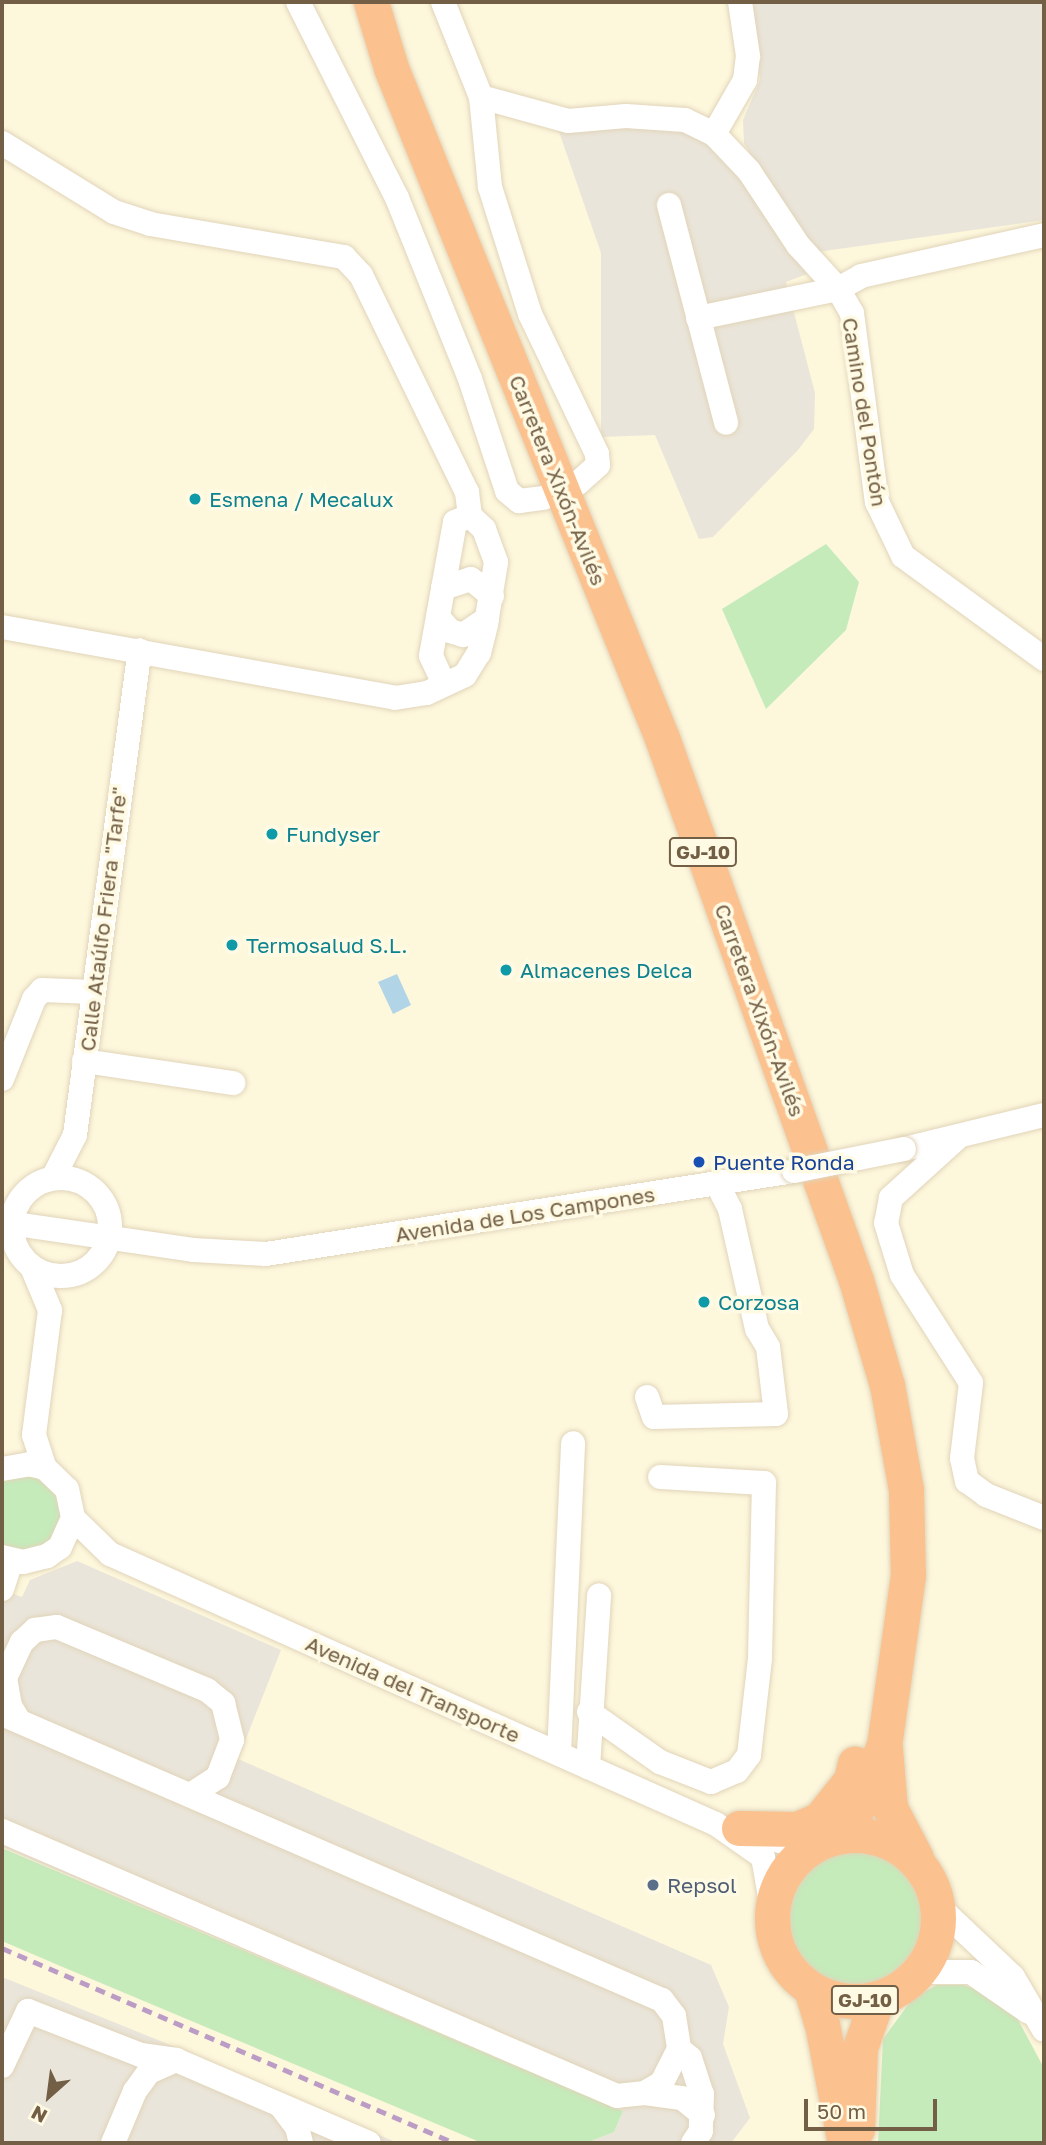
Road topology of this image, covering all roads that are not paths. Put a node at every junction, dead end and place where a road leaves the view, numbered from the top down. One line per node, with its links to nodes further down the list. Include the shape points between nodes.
1 (299, 2): 16 (street, via 402,209 466,367 507,491 519,501)
2 (355, 2): 6 (highway, GJ-10)
3 (371, 2): 6 (highway, GJ-10)
4 (443, 2): 7 (street)
5 (740, 2): 8 (street, via 748,56 745,80)
6 (391, 68): 53 (highway, Carretera Xixón-Avilés / GJ-10, via 663,738 856,1280 887,1385 906,1490 908,1575)
7 (481, 97): 8 (street, via 568,121 626,116 685,120); 15 (street, via 490,187 501,228 530,314 597,454 598,465)
8 (714, 134): 12 (street, Camino del Pontón, via 749,171 798,245)
9 (2, 143): 17 (street, via 114,212 150,224 344,257 367,287 467,492)
10 (669, 205): 13 (street)
11 (1044, 235): 12 (street, via 861,276)
12 (838, 289): 13 (street); 23 (street, Camino del Pontón, via 852,313 877,502 887,531 903,556 925,576)
13 (698, 318): 14 (street)
14 (726, 423)
15 (577, 484)
16 (544, 498)
17 (470, 516): 18 (street, via 454,522); 19 (street, via 484,529 496,562)
18 (443, 588): 19 (street, via 471,579); 20 (street)
19 (489, 608): 20 (street, via 463,635 450,631); 24 (street, via 479,653 464,675)
20 (438, 617): 24 (street, via 431,656)
21 (2, 627): 22 (street)
22 (140, 650): 24 (street, via 395,698 427,693); 25 (street, Calle Ataúlfo Friera "Tarfe")
23 (1044, 659)
24 (443, 682)
25 (93, 992): 26 (street, Calle Ataúlfo Friera "Tarfe"); 27 (street, via 42,990 34,999)
26 (84, 1061): 28 (street); 30 (street, Calle Ataúlfo Friera "Tarfe")
27 (2, 1079)
28 (233, 1083)
29 (1044, 1115): 31 (street, Avenida de Los Campones)
30 (75, 1135): 32 (street, Calle Ataúlfo Friera "Tarfe"); 34 (street, Calle Ataúlfo Friera "Tarfe")
31 (958, 1137): 33 (street, Avenida de Los Campones, bridge); 47 (street, via 891,1198 886,1223 902,1275 971,1383 962,1458 967,1481 986,1495)
32 (53, 1178): 34 (street); 35 (street, via 25,1194)
33 (717, 1184): 36 (street, Avenida de Los Campones, via 266,1254 193,1250); 40 (street, via 730,1209 757,1329 768,1347 776,1414 654,1418)
34 (86, 1185): 36 (street, via 106,1207)
35 (7, 1222): 36 (street, Avenida de Los Campones); 37 (street, via 20,1254)
36 (110, 1237): 38 (street, via 94,1264)
37 (32, 1267): 38 (street, via 63,1276); 39 (street)
38 (80, 1272): 39 (street)
39 (50, 1310): 41 (street)
40 (648, 1397)
41 (34, 1435): 43 (street); 44 (street)
42 (573, 1443): 57 (street)
43 (7, 1467): 44 (street)
44 (45, 1468): 46 (street, via 67,1489)
45 (660, 1477): 54 (street, via 764,1483 760,1658 749,1755 737,1771 711,1782 660,1762)
46 (73, 1518): 48 (street); 49 (street, via 60,1547)
47 (1044, 1518)
48 (110, 1554): 49 (street, via 80,1549); 57 (street, Avenida del Transporte)
49 (47, 1556): 50 (street)
50 (6, 1559): 51 (street)
51 (2, 1589)
52 (599, 1595): 54 (street)
53 (898, 1662): 56 (highway, Carretera Xixón-Avilés / GJ-10); 60 (highway, via 870,1700 851,1780 820,1819 797,1829)
54 (589, 1712): 58 (street)
55 (10, 1717): 59 (street); 59 (street, via 5,1678 22,1642 35,1630 57,1627 207,1690 223,1703 232,1740 218,1777)
56 (884, 1745): 62 (highway, Carretera Xixón-Avilés / GJ-10); 64 (highway, Carretera Xixón-Avilés / GJ-10, via 890,1808)
57 (559, 1754): 58 (street, Avenida del Transporte)
58 (588, 1767): 60 (street, Avenida del Transporte)
59 (190, 1795): 71 (street, via 662,2000 674,2016)
60 (728, 1826): 63 (street); 65 (street, via 764,1857)
61 (2, 1830): 74 (street, via 617,2096)
62 (846, 1834): 63 (highway); 64 (highway, via 886,1839)
63 (808, 1848): 65 (highway, via 778,1886)
64 (918, 1861): 66 (highway, GJ-10)
65 (772, 1908): 68 (highway, GJ-10, via 774,1938 791,1972)
66 (940, 1908): 67 (highway, GJ-10, via 936,1946); 70 (street, via 1013,1977)
67 (920, 1972): 69 (highway, GJ-10, via 902,1988); 70 (street, via 971,1972)
68 (811, 1989): 69 (highway, GJ-10, via 849,2002); 81 (highway, GJ-10)
69 (877, 1999): 82 (highway, GJ-10, via 860,2048)
70 (1041, 2024)
71 (679, 2049): 74 (street, via 662,2083); 76 (street, via 690,2058 702,2094)
72 (176, 2060): 73 (street, via 141,2055 28,2011); 75 (street); 77 (street, via 149,2072 135,2091)
73 (2, 2066)
74 (645, 2093): 76 (street, via 682,2098)
75 (281, 2106): 78 (street, via 298,2127); 79 (street)
76 (703, 2115): 80 (street)
77 (113, 2143)
78 (301, 2143)
79 (369, 2143)
80 (693, 2143)
81 (845, 2143)
82 (856, 2143)

